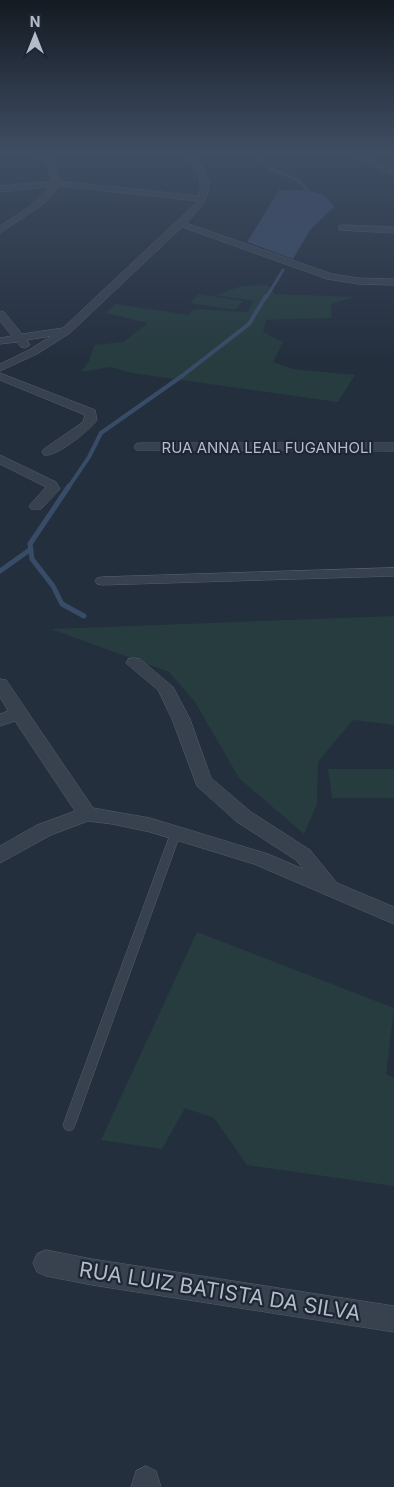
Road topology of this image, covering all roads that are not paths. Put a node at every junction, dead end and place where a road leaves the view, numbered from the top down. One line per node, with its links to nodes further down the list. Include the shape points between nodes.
1 (12, 221): 5 (street)
2 (183, 221): 3 (street)
3 (181, 224): 7 (street, via 330,277 358,282); 9 (street)
4 (342, 228): 6 (street)
5 (0, 230)
6 (394, 230)
7 (394, 282)
8 (0, 314): 10 (street)
9 (66, 331): 10 (street); 12 (street)
10 (18, 338): 11 (street); 12 (street)
11 (0, 341)
12 (33, 352): 13 (street)
13 (0, 368)
14 (0, 376): 17 (street, via 91,413 87,425)
15 (140, 447): 16 (street, RUA ANNA LEAL FUGANHOLI)
16 (394, 447)
17 (48, 452)
18 (0, 459): 19 (street, via 51,485 53,489)
19 (36, 506)
20 (394, 572): 21 (street)
21 (102, 581)
22 (134, 663): 29 (street, via 165,687 182,719 203,781 244,817 303,855)
23 (0, 684): 24 (street)
24 (18, 714): 25 (street); 26 (street)
25 (0, 720)
26 (87, 814): 27 (street); 28 (street, via 44,830)
27 (176, 832): 29 (street, via 261,859); 31 (lane)
28 (0, 856)
29 (333, 890): 30 (street)
30 (394, 916)
31 (69, 1125)
32 (46, 1263): 33 (street, RUA LUIZ BATISTA DA SILVA)
33 (394, 1319)

